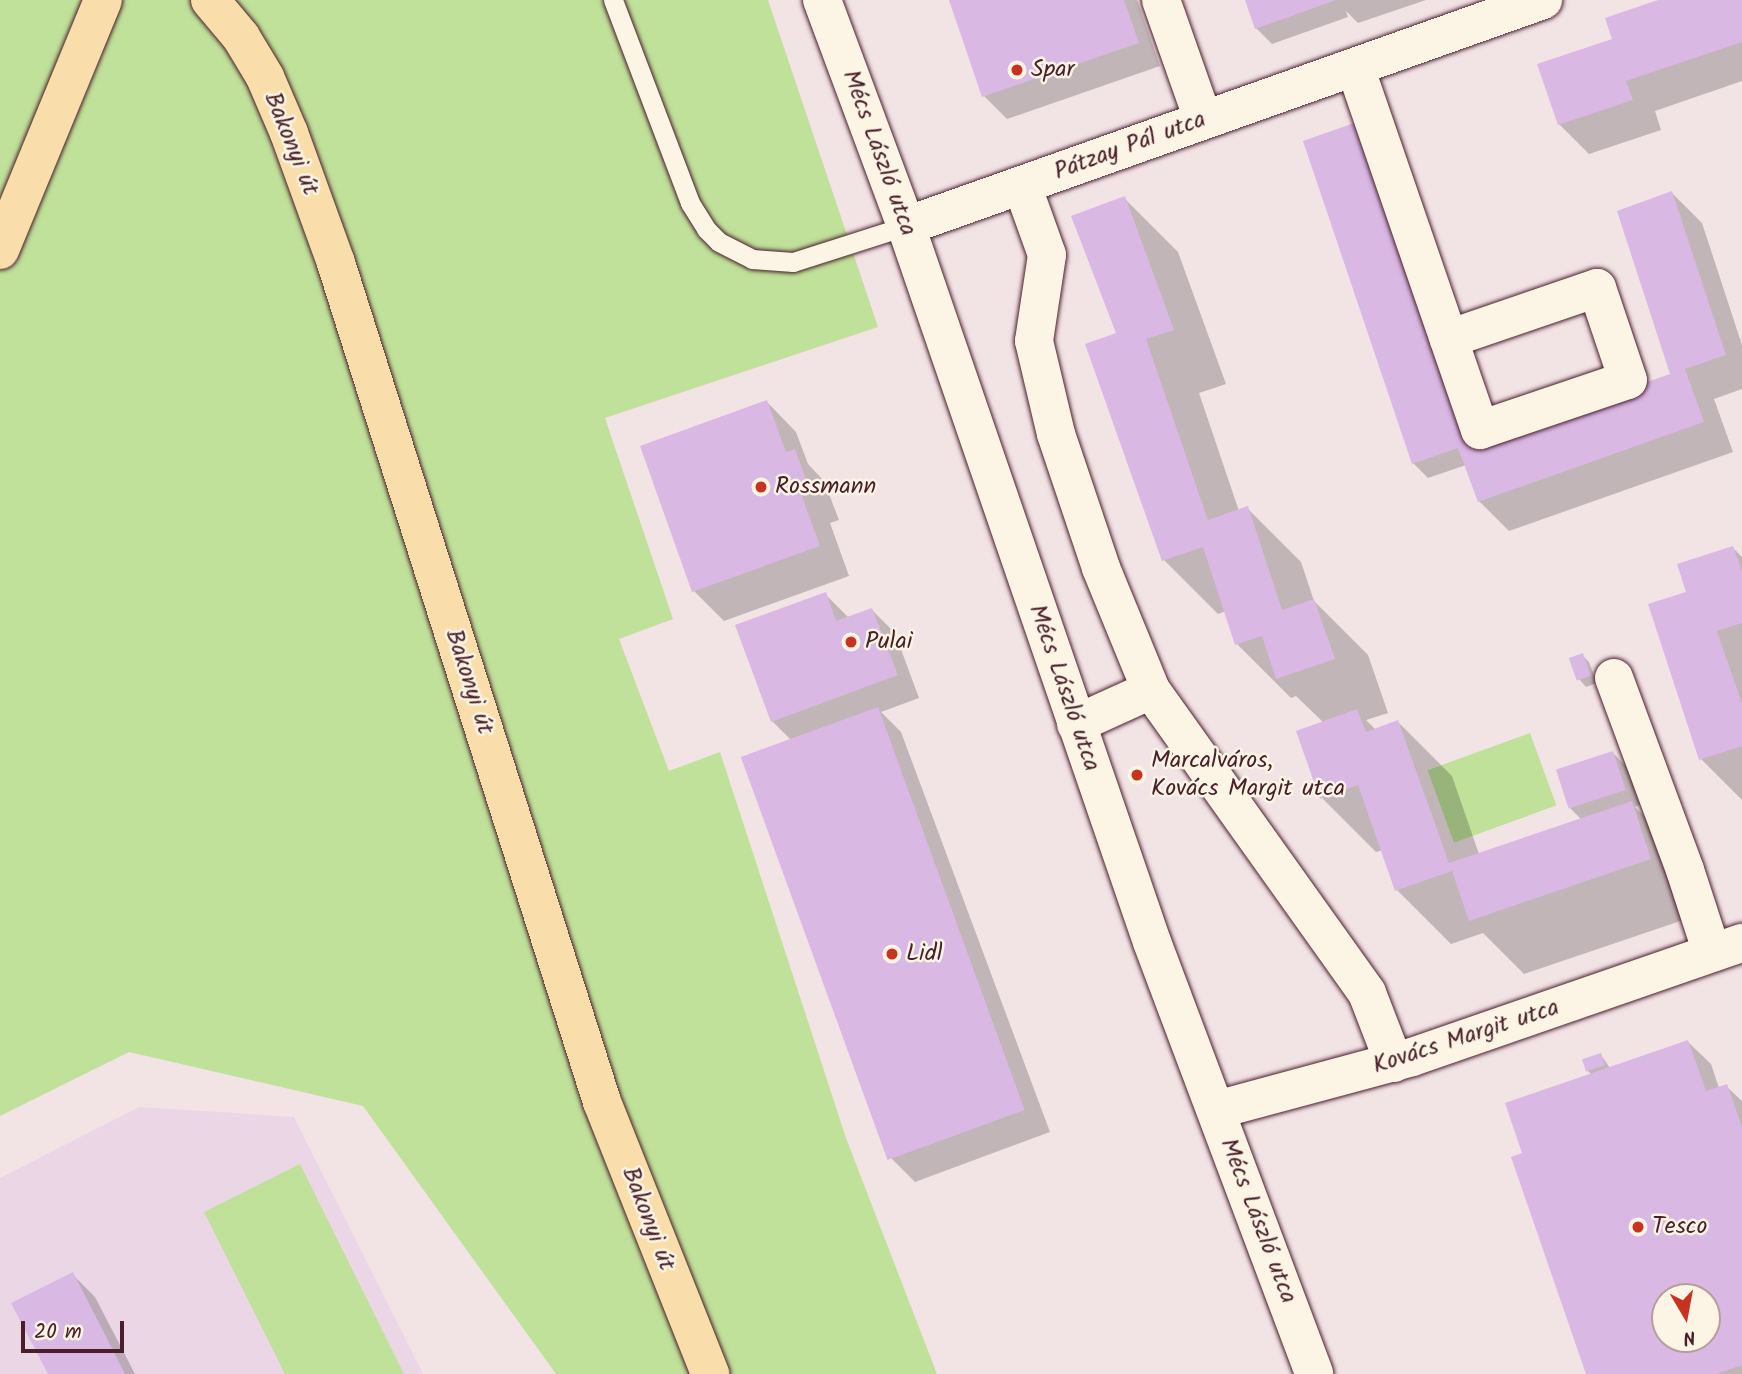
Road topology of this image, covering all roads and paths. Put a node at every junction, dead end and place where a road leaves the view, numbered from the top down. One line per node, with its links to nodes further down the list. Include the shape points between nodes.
1 (103, 0): 11 (main road)
2 (209, 0): 19 (main road, Bakonyi út, via 241,37 259,67 336,263 602,1102)
3 (613, 0): 10 (lane, via 690,202 719,242 752,259 793,262)
4 (822, 0): 10 (street, Mécs László utca)
5 (1161, 0): 8 (street)
6 (1543, 0): 7 (street, Pátzay Pál utca)
7 (1355, 67): 8 (street, Pátzay Pál utca); 12 (street)
8 (1203, 119): 9 (street, Pátzay Pál utca)
9 (1023, 185): 10 (street, Pátzay Pál utca); 14 (street, via 1047,255 1034,341 1056,434 1101,568)
10 (906, 226): 15 (street, Mécs László utca)
11 (0, 250)
12 (1448, 339): 12 (street, via 1480,430 1628,380 1597,288)
13 (1614, 678): 16 (street, Kovács Margit utca)
14 (1151, 690): 15 (street); 17 (street, via 1367,993)
15 (1076, 724): 18 (street, Mécs László utca)
16 (1727, 948): 17 (street, Kovács Margit utca)
17 (1394, 1063): 18 (street, Kovács Margit utca)
18 (1216, 1110): 20 (street, Mécs László utca)
19 (710, 1374)
20 (1314, 1374)

